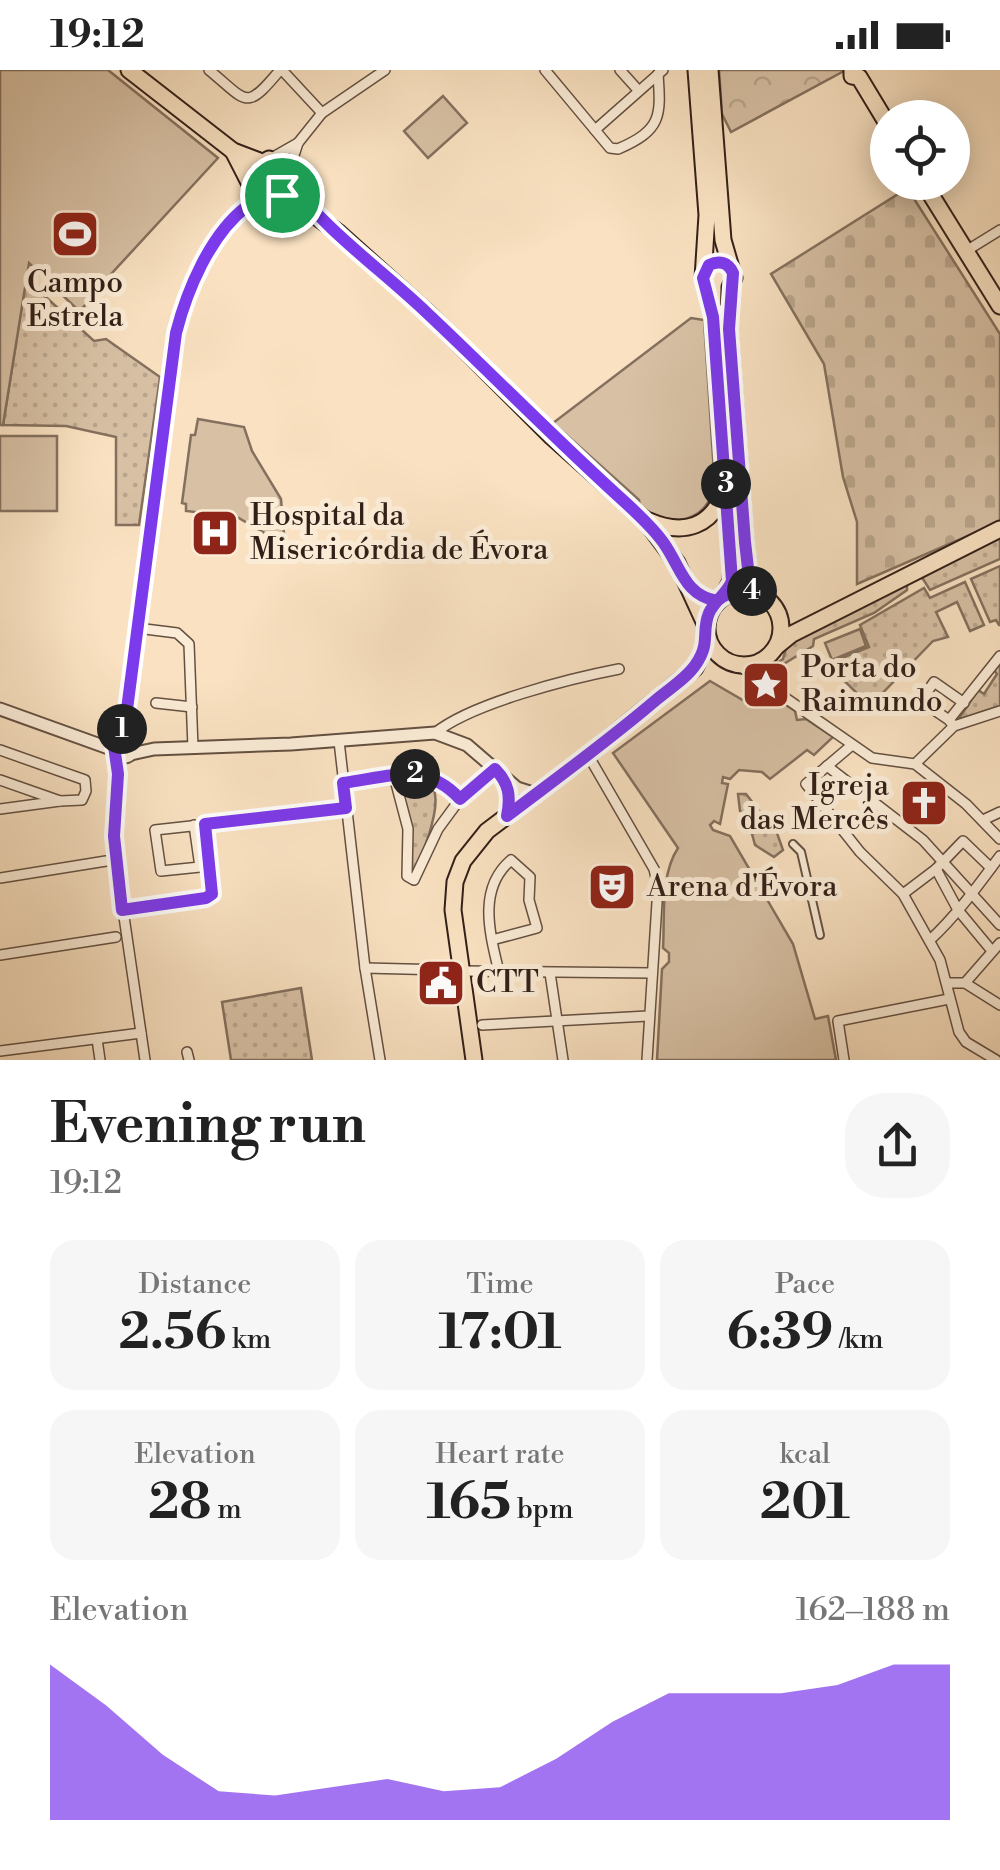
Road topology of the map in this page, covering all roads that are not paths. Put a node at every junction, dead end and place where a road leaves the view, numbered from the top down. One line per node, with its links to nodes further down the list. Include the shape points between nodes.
1 (130, 70): 16 (main road)
2 (209, 70): 3 (street, via 250,98)
3 (281, 70): 13 (street)
4 (385, 70): 13 (street)
5 (544, 70): 14 (street)
6 (620, 70): 11 (street)
7 (696, 70): 25 (main road)
8 (710, 70): 24 (main road)
9 (660, 72): 11 (street); 14 (street, via 657,121 618,150)
10 (859, 72): 12 (main road)
11 (638, 90): 14 (street)
12 (874, 100)
13 (322, 114): 15 (street)
14 (595, 130)
15 (298, 143): 17 (street); 18 (street)
16 (233, 151): 17 (main road); 19 (main road)
17 (265, 161): 18 (main road, via 283,167); 19 (main road, via 251,172)
18 (288, 178): 19 (main road, via 287,189); 21 (main road)
19 (257, 194): 21 (main road); 37 (street, via 218,238 178,322)
20 (933, 200): 23 (main road)
21 (311, 211): 30 (main road)
22 (1000, 230): 23 (street)
23 (966, 252): 28 (main road)
24 (728, 266): 25 (main road); 26 (main road)
25 (706, 268): 27 (main road)
26 (730, 287): 27 (main road); 33 (main road, via 746,562)
27 (707, 288): 29 (main road)
28 (1000, 306)
29 (726, 486): 30 (main road, via 716,510 690,528); 34 (main road, via 732,581)
30 (645, 520): 32 (main road)
31 (1000, 529): 36 (main road)
32 (686, 586): 34 (main road, via 704,598); 38 (main road)
33 (760, 594): 34 (main road, via 741,590); 35 (main road)
34 (720, 598): 38 (main road)
35 (779, 615): 36 (main road); 39 (main road, via 780,637)
36 (818, 623): 39 (main road)
37 (137, 628): 47 (street, via 186,639); 53 (street)
38 (707, 633): 41 (main road); 42 (main road)
39 (770, 653): 41 (main road); 44 (street)
40 (1000, 656): 46 (street)
41 (732, 663): 42 (main road); 44 (street)
42 (694, 668): 57 (main road)
43 (619, 669): 51 (street, via 462,716)
44 (763, 682): 54 (street)
45 (156, 703): 47 (street)
46 (964, 703): 50 (street); 50 (street, via 934,682 921,700)
47 (192, 707): 55 (street)
48 (0, 709): 53 (street, via 63,734)
49 (1000, 711): 50 (street)
50 (951, 723): 58 (street)
51 (436, 733): 52 (street); 60 (street, via 474,750)
52 (339, 741): 55 (street); 64 (street)
53 (124, 746): 55 (street); 84 (street, via 114,836)
54 (852, 746): 58 (street, via 878,760); 59 (street)
55 (192, 748)
56 (0, 750): 67 (street, via 85,780 82,800)
57 (588, 755): 65 (main road); 99 (street, via 654,869)
58 (915, 764): 72 (street)
59 (828, 766): 77 (street); 83 (street, via 806,784)
60 (495, 769): 62 (street); 66 (street)
61 (394, 776): 64 (street); 66 (street, via 429,776); 66 (street, via 406,815 411,879 418,878 438,829)
62 (505, 779): 65 (street); 71 (street)
63 (0, 780): 67 (street)
64 (343, 783): 68 (street)
65 (530, 798): 71 (main road)
66 (460, 799)
67 (60, 802): 69 (street)
68 (346, 808): 73 (street); 95 (street)
69 (0, 809)
70 (1000, 812): 72 (street)
71 (507, 816): 96 (main road, via 469,852 456,882)
72 (983, 820): 74 (street)
73 (200, 824): 73 (street, via 155,830 162,871 200,866); 84 (street, via 212,894)
74 (1000, 839)
75 (793, 844): 87 (street)
76 (1000, 856): 80 (street)
77 (944, 861): 79 (street); 80 (street, via 963,842); 82 (street)
78 (106, 862): 81 (street)
79 (936, 869): 83 (street); 85 (street)
80 (995, 872): 82 (street)
81 (0, 878)
82 (971, 893): 85 (street); 86 (street)
83 (903, 894): 90 (street)
84 (122, 910): 107 (street)
85 (958, 910): 90 (street); 92 (street)
86 (1000, 925)
87 (820, 935)
88 (116, 937): 93 (street)
89 (492, 940): 89 (street, via 489,894 510,860 530,877 537,928); 97 (street)
90 (930, 940): 100 (street)
91 (1000, 943): 92 (street)
92 (991, 952): 94 (street); 101 (street)
93 (0, 955)
94 (1000, 962)
95 (365, 968): 96 (street); 112 (street)
96 (453, 970): 97 (street); 113 (main road)
97 (500, 972): 98 (street)
98 (550, 972): 99 (street); 105 (street)
99 (651, 973): 104 (street)
100 (948, 983): 101 (street); 102 (street)
101 (965, 984): 103 (street)
102 (949, 999): 116 (street, via 838,1021); 117 (street, via 966,1042)
103 (1000, 1006)
104 (648, 1016): 105 (street); 115 (street)
105 (556, 1020): 106 (street); 114 (street)
106 (482, 1025)
107 (141, 1033): 108 (street); 111 (street)
108 (97, 1039): 109 (street); 110 (street)
109 (0, 1051)
110 (100, 1060)
111 (145, 1060)
112 (380, 1060)
113 (474, 1060)
114 (563, 1060)
115 (647, 1060)
116 (844, 1060)
117 (996, 1060)

